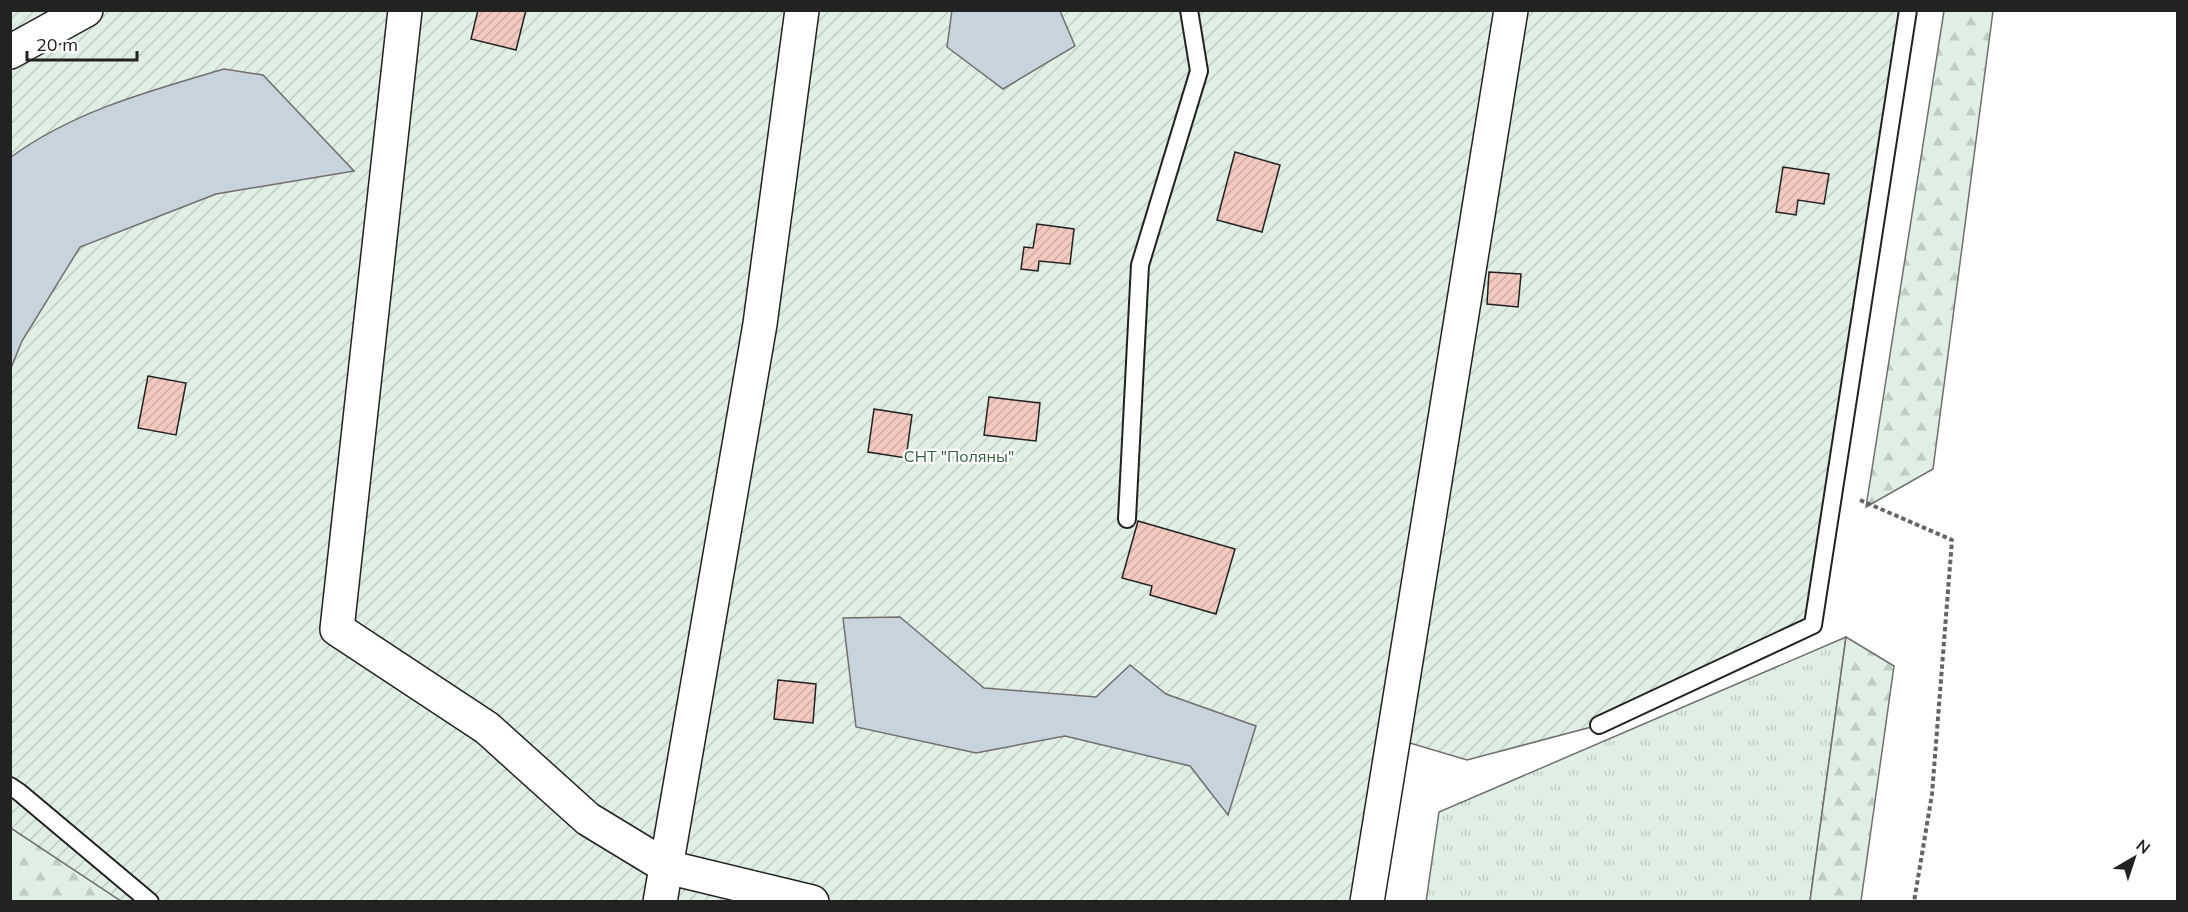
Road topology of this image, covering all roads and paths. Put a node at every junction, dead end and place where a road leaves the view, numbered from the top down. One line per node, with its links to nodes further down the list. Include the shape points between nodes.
1 (86, 10): 7 (street)
2 (405, 10): 12 (street, via 337,629 487,728 588,819)
3 (802, 10): 12 (street, via 760,324)
4 (1189, 10): 9 (lane, via 1199,71 1140,265)
5 (1511, 10): 16 (street)
6 (1908, 10): 8 (lane)
7 (10, 52)
8 (1834, 488): 10 (lane, via 1813,626); 17 (path, via 1952,540 1932,794)
9 (1127, 519)
10 (1599, 725)
11 (10, 786): 13 (lane)
12 (667, 867): 14 (street); 15 (street)
13 (150, 902)
14 (660, 902)
15 (812, 902)
16 (1367, 902)
17 (1914, 902)

